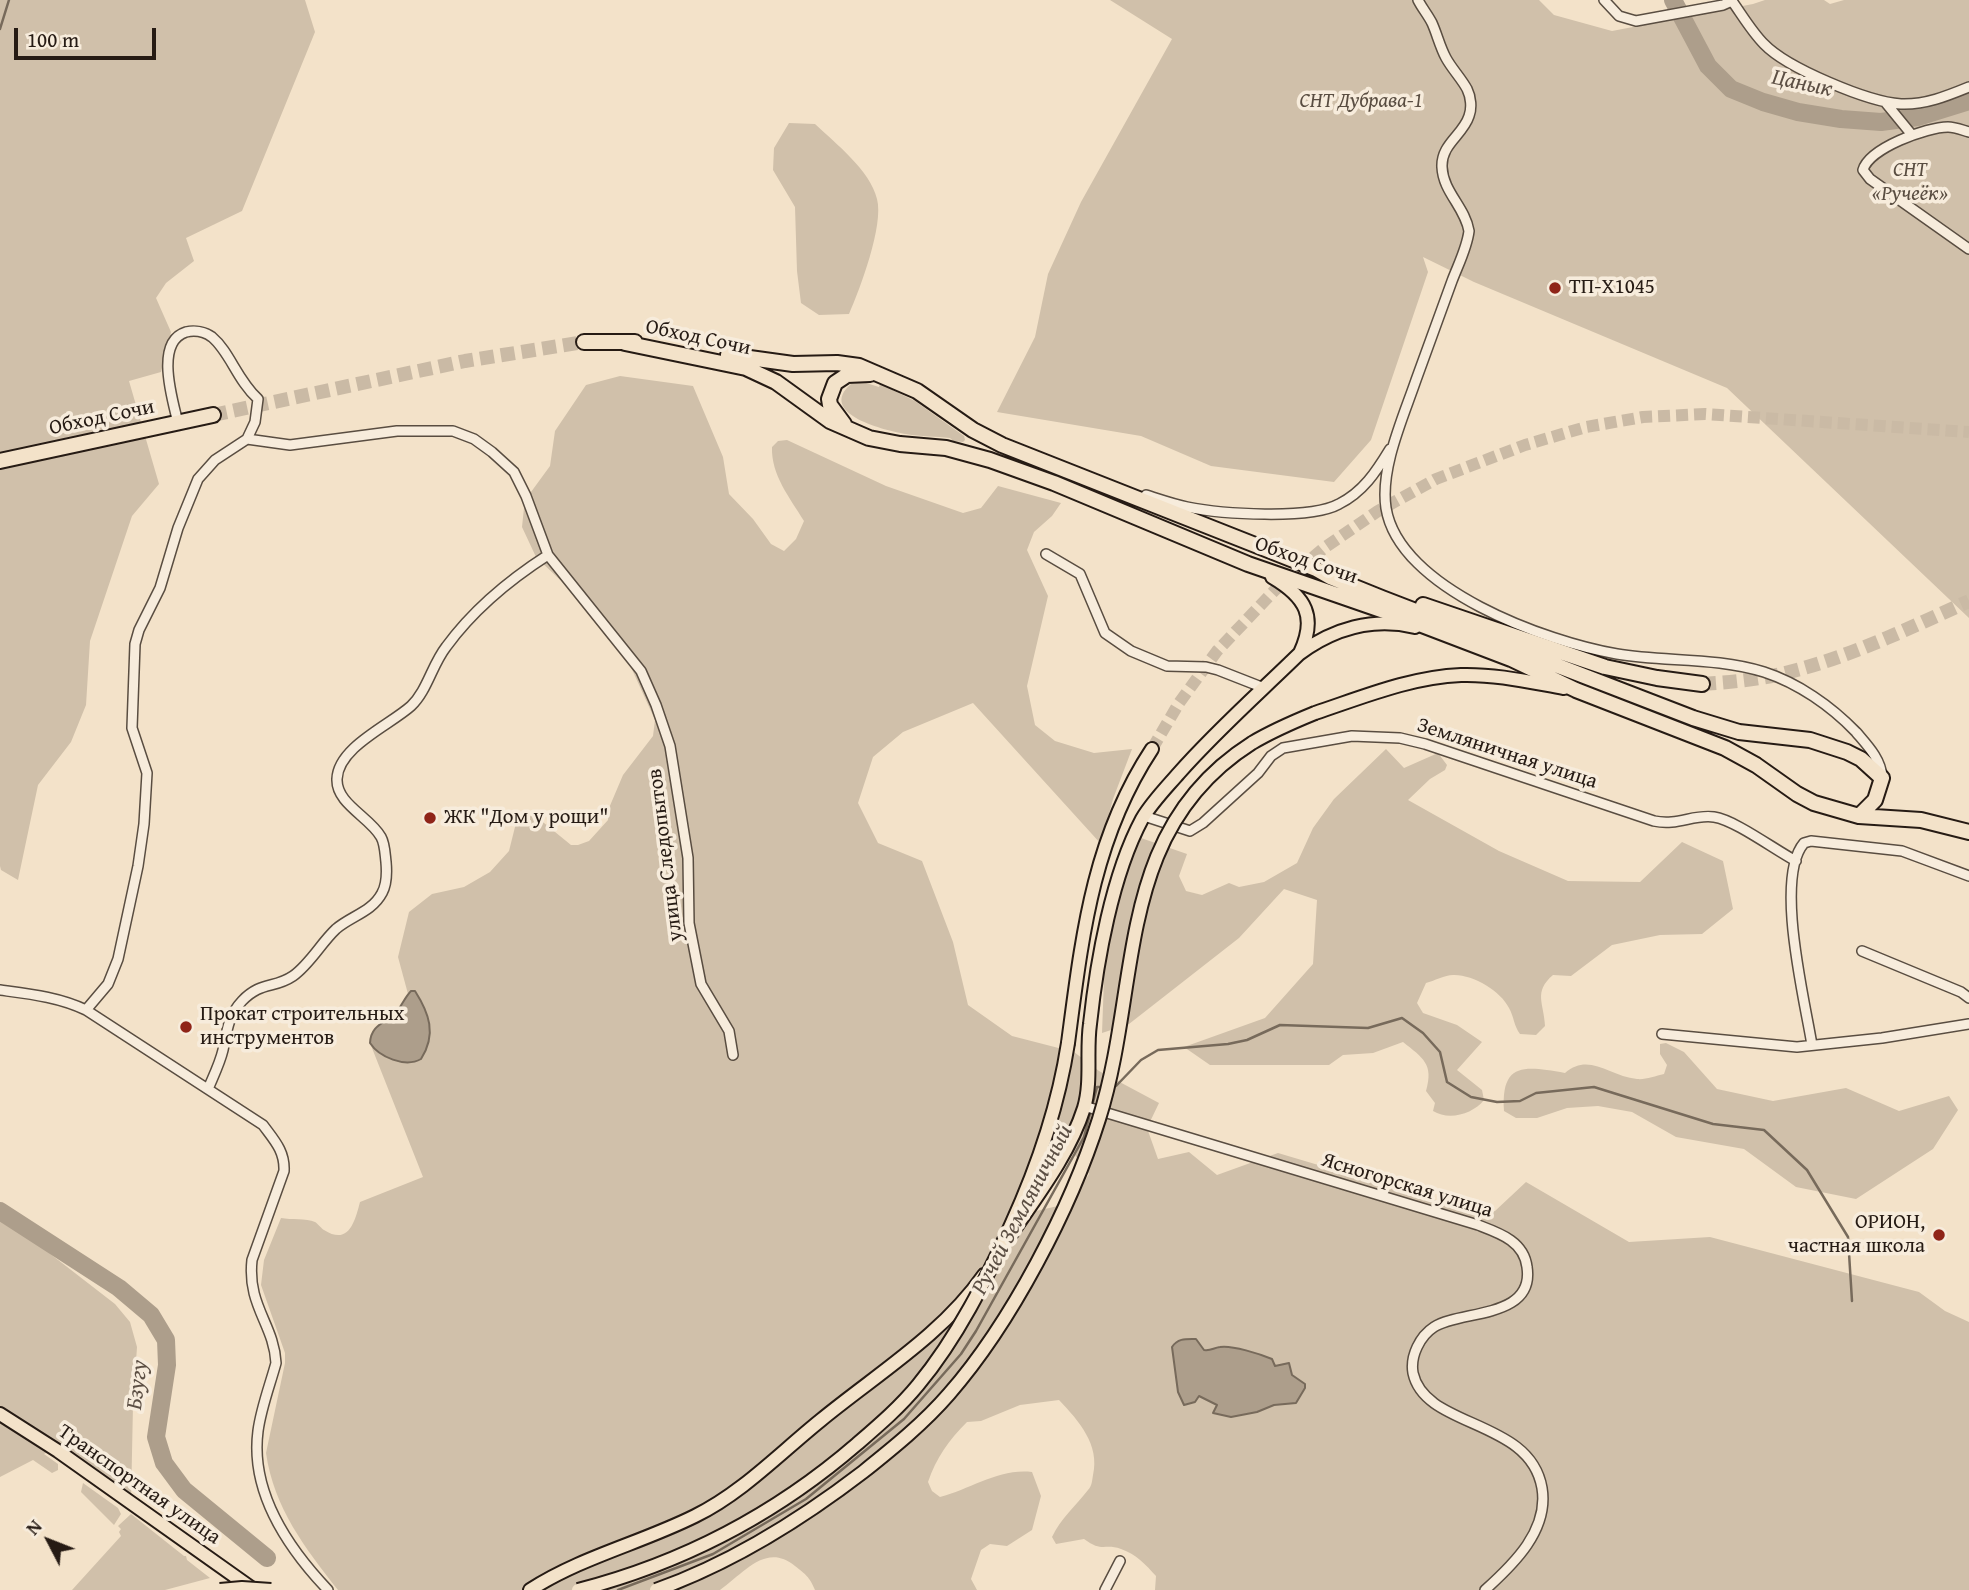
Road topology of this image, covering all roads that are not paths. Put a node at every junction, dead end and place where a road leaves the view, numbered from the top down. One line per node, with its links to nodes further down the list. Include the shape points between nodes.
1 (1418, 0): 16 (street, via 1471,101 1465,125 1443,154 1442,167 1445,185 1466,220 1469,235)
2 (1604, 0): 3 (street, via 1629,20)
3 (1729, 2): 5 (street, via 1762,43 1779,56 1830,82)
4 (1969, 88): 5 (street, via 1916,103)
5 (1885, 102): 7 (street)
6 (1969, 132): 7 (street, via 1948,127)
7 (1912, 135): 8 (street, via 1873,156 1864,165 1865,174)
8 (1969, 249)
9 (584, 342): 10 (highway, Обход Сочи)
10 (625, 343): 11 (highway, Обход Сочи, via 656,343 793,364 847,363); 14 (highway, Обход Сочи, via 762,374 830,421)
11 (878, 374): 14 (highway, via 847,375 835,383 830,405); 18 (highway, Обход Сочи, via 917,391 988,439)
12 (213, 415): 13 (highway, Обход Сочи)
13 (178, 423): 15 (street, via 168,377 170,354 184,332 201,332 219,344 243,384 258,398); 17 (highway, Обход Сочи)
14 (849, 428): 21 (highway, Обход Сочи, via 886,442 946,448 990,460)
15 (247, 439): 20 (street, улица Следопытов, via 290,445 397,431 453,430 474,439 514,472); 38 (street, via 215,460 198,479 160,588 137,637 132,728 146,773 144,824 118,959 108,984)
16 (1395, 442): 18 (street, via 1361,490 1338,505 1317,511 1190,508); 29 (street, via 1386,484 1389,518 1408,553 1440,584 1480,607 1575,644 1617,654 1733,665 1783,679 1849,725 1879,762)
17 (0, 461)
18 (1101, 485): 22 (highway, Обход Сочи)
19 (1046, 554): 26 (street, via 1080,574 1105,633 1145,658 1167,666 1206,667)
20 (548, 555): 42 (street, улица Следопытов, via 641,671 656,705 672,759 688,859 689,923 701,984 729,1031); 43 (street, via 479,609 445,648 414,702 342,763 337,783 383,843 386,885 372,905 338,928 299,971 258,988 243,1001 227,1026)
21 (1248, 564): 23 (highway, Обход Сочи); 24 (main road, via 1289,586 1305,606 1308,629)
22 (1316, 569): 25 (highway, via 1605,667); 29 (highway, via 1693,718 1739,732 1810,740 1847,752)
23 (1436, 631): 24 (main road, via 1404,624 1353,626); 27 (highway, Обход Сочи)
24 (1299, 654): 26 (main road)
25 (1702, 684)
26 (1264, 688): 30 (main road, via 1197,752)
27 (1576, 690): 31 (highway, Обход Сочи, via 1725,748 1797,794); 53 (main road, bridge, via 1501,677 1443,676 1315,713 1275,730 1228,760 1190,798 1162,843 1142,897 1115,1058 1096,1128 1028,1278 983,1350 923,1422 840,1489 739,1555)
28 (1152, 748): 52 (main road, bridge, via 1125,796 1098,868 1048,1137 997,1257 940,1355 900,1406 809,1484 683,1556)
29 (1882, 779): 31 (highway, via 1875,800)
30 (1144, 816): 33 (street, Земляничная улица, via 1189,831 1283,748 1352,736 1400,738 1654,821 1725,820); 44 (main road, via 1121,870 1101,955 1089,1026)
31 (1858, 816): 32 (highway, Обход Сочи, via 1921,820)
32 (1969, 832)
33 (1796, 861): 34 (street, via 1800,848 1811,841 1902,851); 41 (street, via 1792,910)
34 (1969, 876)
35 (1862, 951): 37 (street)
36 (0, 990): 38 (street, via 47,996)
37 (1969, 998)
38 (86, 1010): 43 (street)
39 (1969, 1024): 41 (street)
40 (1662, 1034): 41 (street, via 1785,1047)
41 (1812, 1045)
42 (733, 1055)
43 (208, 1089): 50 (street, via 263,1125 285,1161 252,1260 257,1307 276,1363 258,1429 258,1473 280,1527)
44 (1084, 1106): 51 (main road, via 1064,1151 997,1256 958,1307 922,1341 730,1496 694,1517 586,1560); 55 (street, Ясногорская улица, via 1478,1225 1514,1242 1527,1267 1527,1281 1520,1293 1493,1311 1433,1328 1413,1360 1413,1373 1431,1401 1514,1444 1534,1466 1541,1484 1540,1522 1509,1568)
45 (0, 1414): 48 (main road, Транспортная улица)
46 (1120, 1561): 54 (street)
47 (220, 1590): 49 (main road, bridge)
48 (254, 1590)
49 (271, 1590)
50 (328, 1590)
51 (530, 1590)
52 (578, 1590)
53 (656, 1590)
54 (1105, 1590)
55 (1485, 1590)

